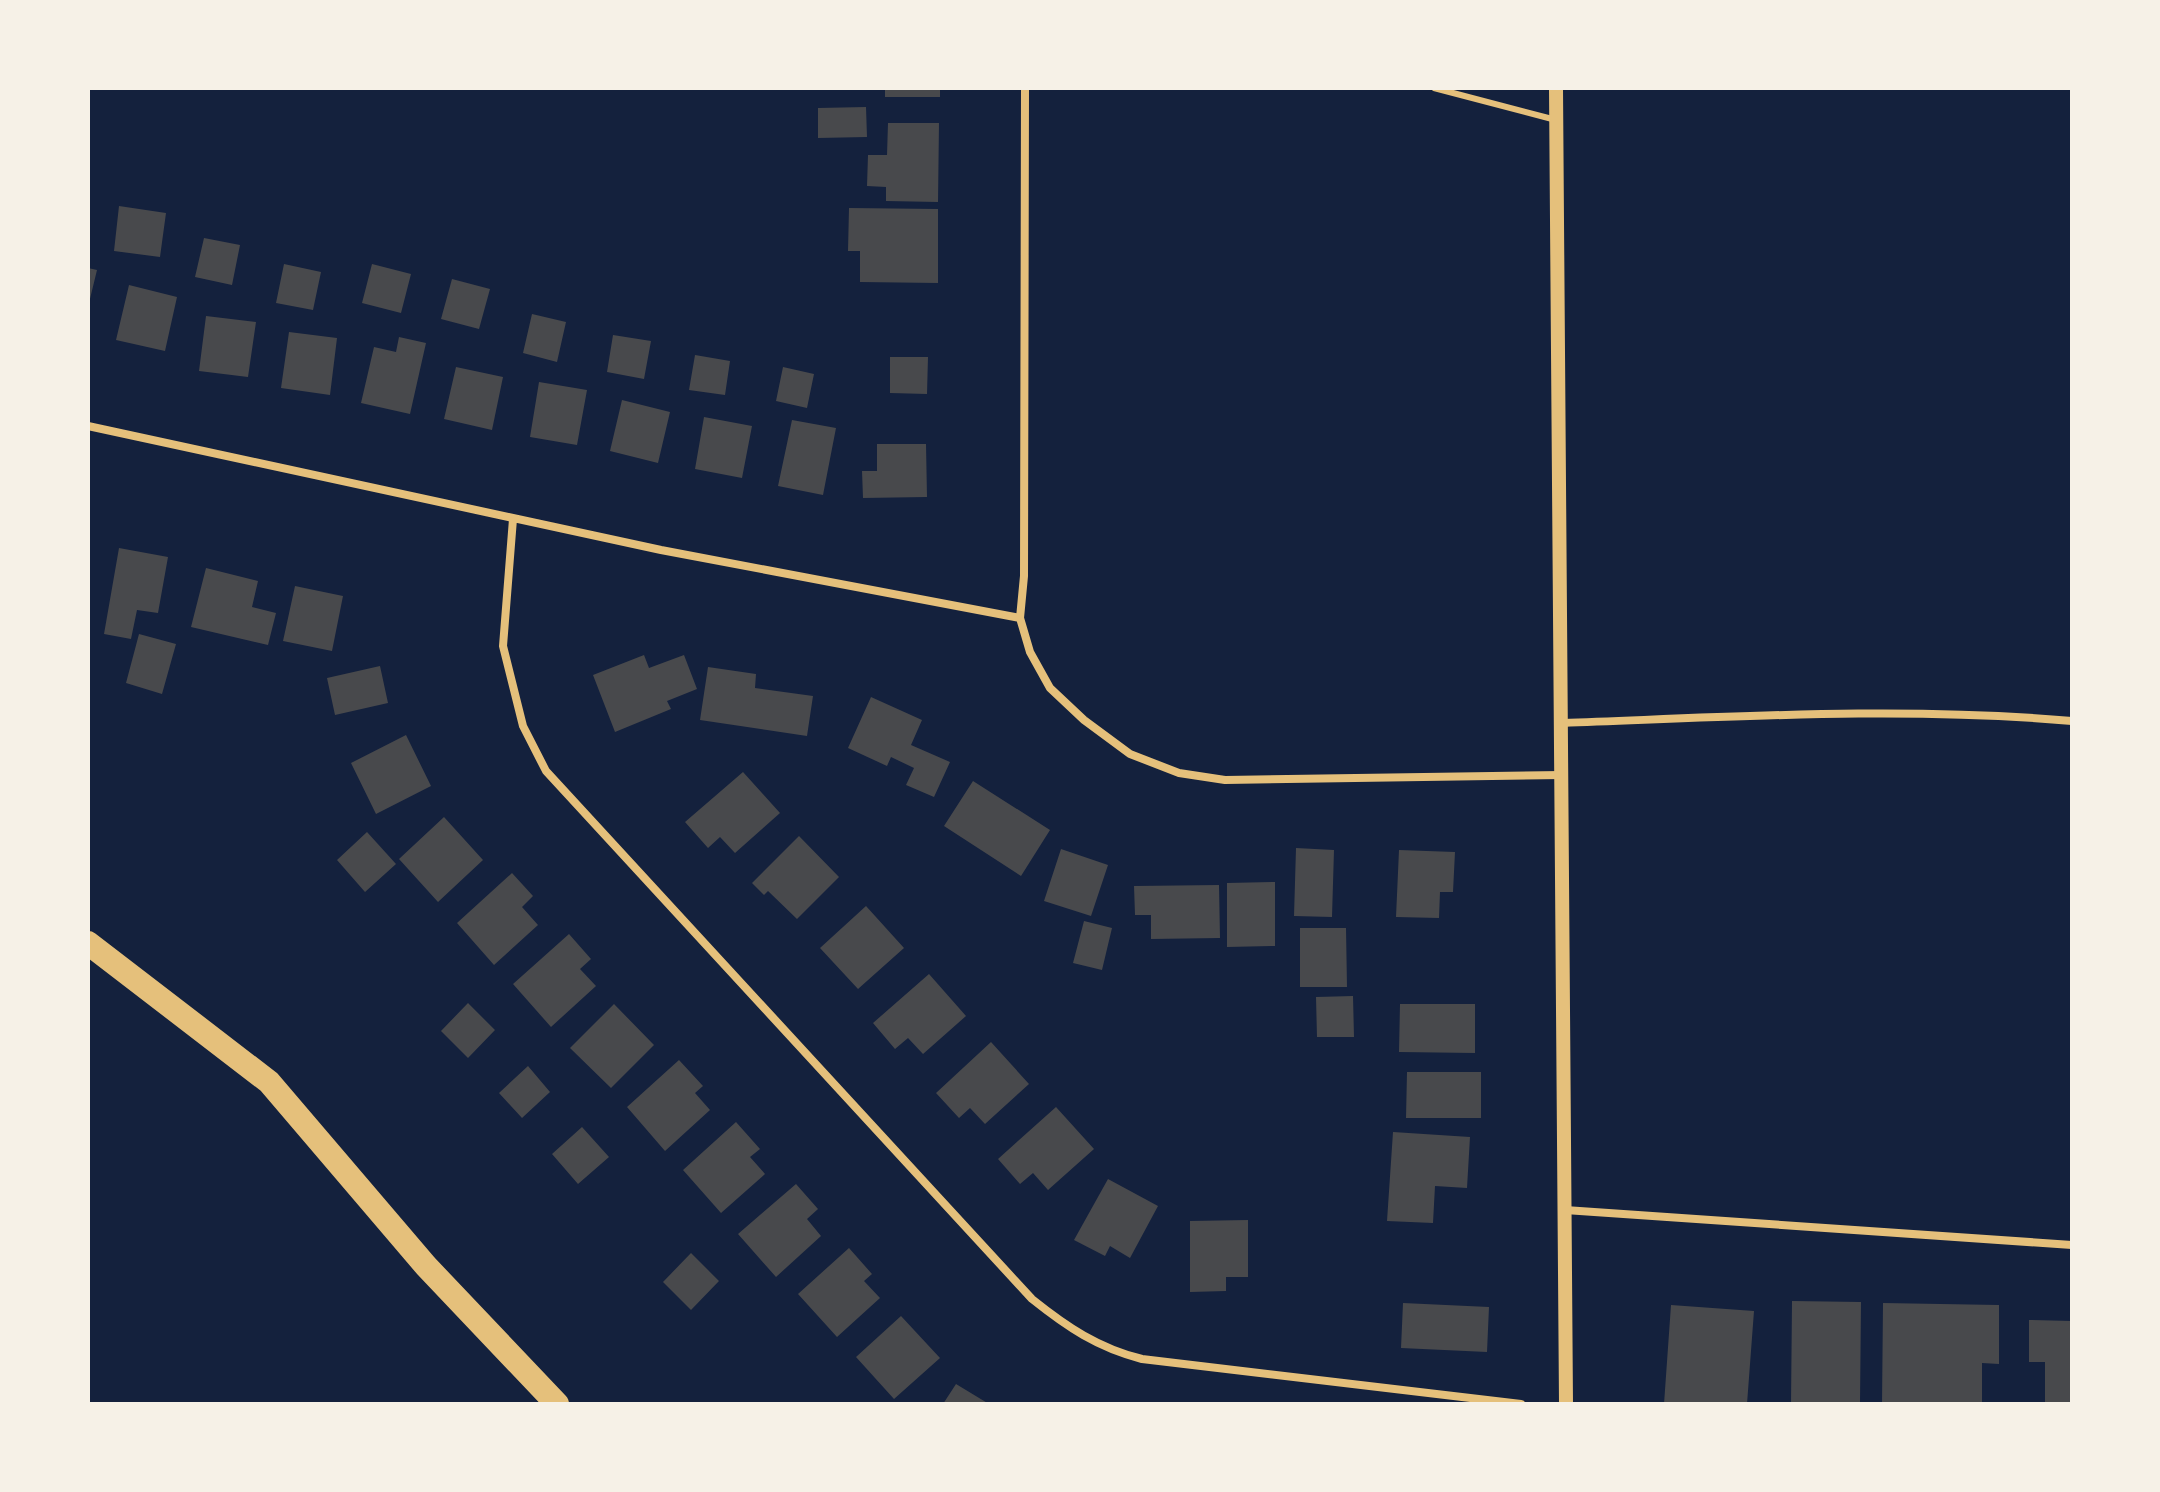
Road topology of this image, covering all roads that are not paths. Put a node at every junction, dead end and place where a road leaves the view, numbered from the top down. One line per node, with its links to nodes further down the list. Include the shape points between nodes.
1 (1025, 88): 7 (street)
2 (1434, 88): 4 (lane)
3 (1556, 88): 4 (street)
4 (1556, 120): 9 (street)
5 (88, 426): 6 (street)
6 (513, 519): 7 (street); 15 (street, via 503,646 523,726 546,771 1032,1299 1073,1331 1111,1351 1142,1359)
7 (1020, 618): 10 (street, via 1030,652 1050,688 1130,754 1179,773 1225,780)
8 (2072, 721): 9 (street, via 2010,715 1766,715)
9 (1563, 723): 10 (street)
10 (1563, 775): 12 (street)
11 (88, 943): 14 (highway, via 269,1082 426,1266)
12 (1565, 1210): 13 (street); 16 (street)
13 (2072, 1245)
14 (557, 1404)
15 (1521, 1404)
16 (1566, 1404)

